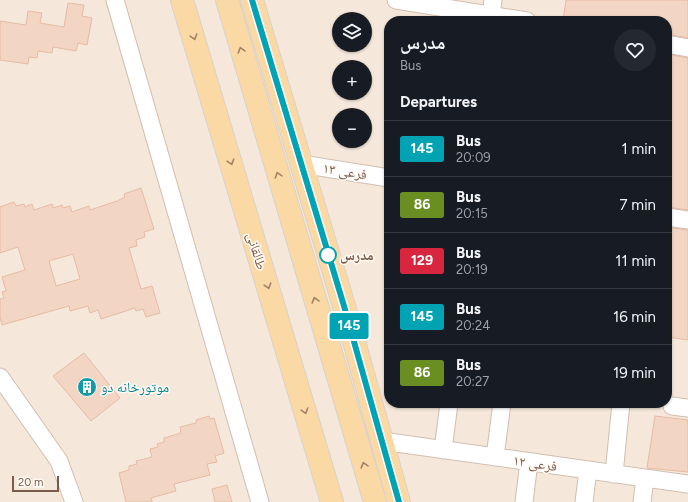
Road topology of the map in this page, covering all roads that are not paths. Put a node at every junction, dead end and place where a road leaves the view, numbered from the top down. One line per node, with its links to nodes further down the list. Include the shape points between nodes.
1 (115, 0): 27 (street)
2 (182, 0): 28 (main road, طالقانی, one-way to 28)
3 (227, 0): 29 (main road, one-way to 3)
4 (252, 0): 10 (main road)
5 (396, 0): 6 (street)
6 (492, 7): 7 (street)
7 (514, 16)
8 (672, 45): 9 (street)
9 (688, 48)
10 (301, 164): 11 (street, فرعی ۱۳); 18 (main road)
11 (384, 177)
12 (672, 218): 13 (street)
13 (688, 220)
14 (0, 377): 26 (street, via 59,462)
15 (448, 408): 19 (street)
16 (501, 408): 20 (street)
17 (621, 408): 23 (street)
18 (382, 441): 19 (street, فرعی ۱۲); 30 (main road)
19 (443, 450): 20 (street, فرعی ۱۲)
20 (495, 457): 21 (street, فرعی ۱۲)
21 (529, 462): 22 (street, فرعی ۱۲); 31 (street)
22 (588, 470): 23 (street, فرعی ۱۲); 32 (street)
23 (614, 474): 24 (street, فرعی ۱۲)
24 (645, 479): 25 (street, فرعی ۱۲); 33 (street)
25 (688, 484)
26 (74, 502)
27 (260, 502)
28 (332, 502)
29 (375, 502)
30 (399, 502)
31 (524, 502)
32 (584, 502)
33 (642, 502)

